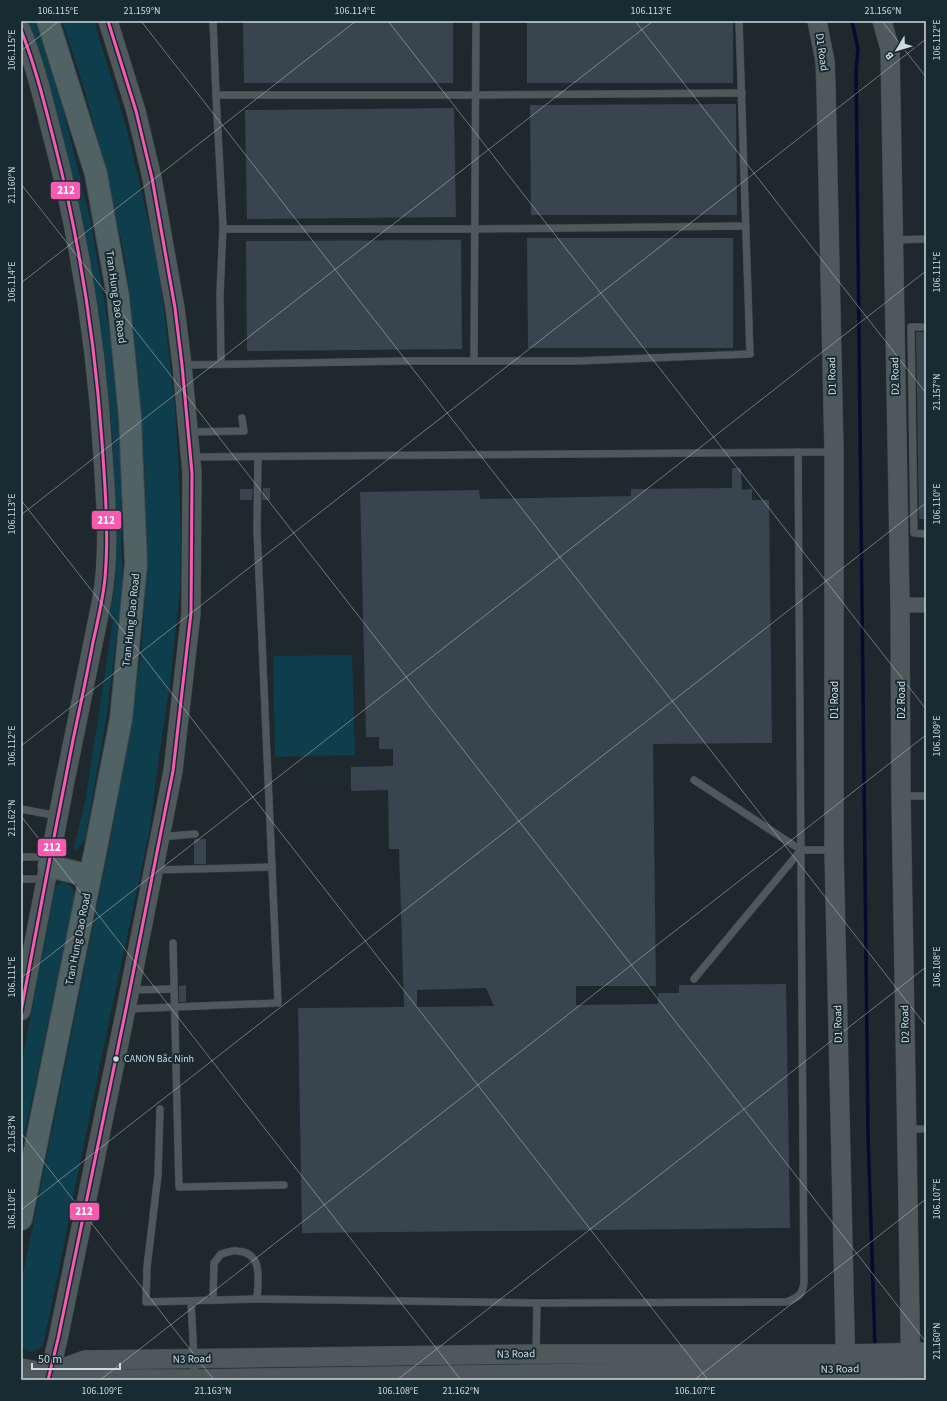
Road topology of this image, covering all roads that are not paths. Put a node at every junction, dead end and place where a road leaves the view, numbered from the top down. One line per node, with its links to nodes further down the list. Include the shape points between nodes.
1 (48, 21): 43 (highway, Tran Hung Dao Road, via 96,174 118,296 130,417 136,564 121,719)
2 (108, 21): 20 (street, via 136,111 152,178)
3 (213, 21): 10 (lane)
4 (476, 21): 11 (lane)
5 (739, 21): 9 (lane)
6 (817, 21): 24 (street, D1 Road, via 825,61)
7 (882, 21): 16 (street, D2 Road, via 890,49)
8 (21, 30): 34 (street, via 33,61 59,160 83,274 100,406 107,512 106,577)
9 (742, 93): 11 (lane); 12 (lane)
10 (216, 95): 11 (lane); 14 (lane)
11 (475, 95): 13 (lane)
12 (746, 226): 13 (lane); 18 (lane, via 750,354)
13 (475, 228): 14 (lane); 18 (lane)
14 (223, 229): 19 (lane)
15 (926, 239): 16 (lane)
16 (893, 240): 28 (street, D2 Road)
17 (926, 327): 27 (lane, via 911,327 914,533)
18 (474, 362): 19 (lane)
19 (220, 364): 20 (lane)
20 (182, 365): 22 (street)
21 (242, 418): 22 (lane, via 244,431)
22 (189, 432): 25 (street)
23 (798, 452): 24 (lane); 26 (lane); 37 (lane)
24 (834, 452): 38 (street, D1 Road)
25 (191, 457): 26 (lane); 36 (street, via 191,613 173,771)
26 (258, 457): 40 (lane, via 257,530)
27 (926, 534)
28 (900, 605): 29 (street); 31 (street, D2 Road)
29 (926, 605)
30 (694, 780): 37 (lane)
31 (902, 796): 32 (lane); 53 (street, D2 Road)
32 (926, 796)
33 (21, 809): 34 (lane)
34 (58, 816): 41 (street)
35 (195, 834): 36 (lane)
36 (160, 837): 42 (street)
37 (801, 850): 38 (lane); 46 (lane); 59 (lane, via 804,1289 786,1302)
38 (834, 850): 63 (street, D1 Road)
39 (21, 857): 41 (lane)
40 (272, 866): 42 (lane); 49 (lane, via 278,1004)
41 (49, 867): 43 (highway); 44 (lane); 50 (street)
42 (154, 870): 48 (street)
43 (90, 876): 55 (highway, Tran Hung Dao Road)
44 (21, 879)
45 (174, 943): 47 (lane)
46 (694, 979)
47 (174, 989): 48 (lane); 49 (lane)
48 (128, 1000): 49 (lane); 65 (street)
49 (175, 1007): 54 (lane, via 179,1187)
50 (21, 1011)
51 (160, 1109): 58 (lane, via 158,1175 147,1267 146,1302)
52 (926, 1129): 53 (lane)
53 (907, 1130): 62 (street, D2 Road)
54 (284, 1185)
55 (21, 1217)
56 (257, 1299): 57 (lane); 57 (lane, via 258,1272 255,1260 251,1255 237,1251 221,1254 214,1264); 59 (lane)
57 (212, 1300): 58 (lane)
58 (191, 1301): 61 (lane)
59 (537, 1303): 60 (lane)
60 (536, 1354): 61 (street, N3 Road); 63 (street, N3 Road); 66 (street)
61 (194, 1359): 65 (street, N3 Road, via 85,1360); 67 (lane)
62 (912, 1363): 63 (street, N3 Road)
63 (850, 1365): 66 (street, N3 Road)
64 (21, 1368): 65 (street)
65 (49, 1376): 67 (street, N3 Road)
66 (534, 1376): 67 (street, N3 Road)
67 (195, 1379)

